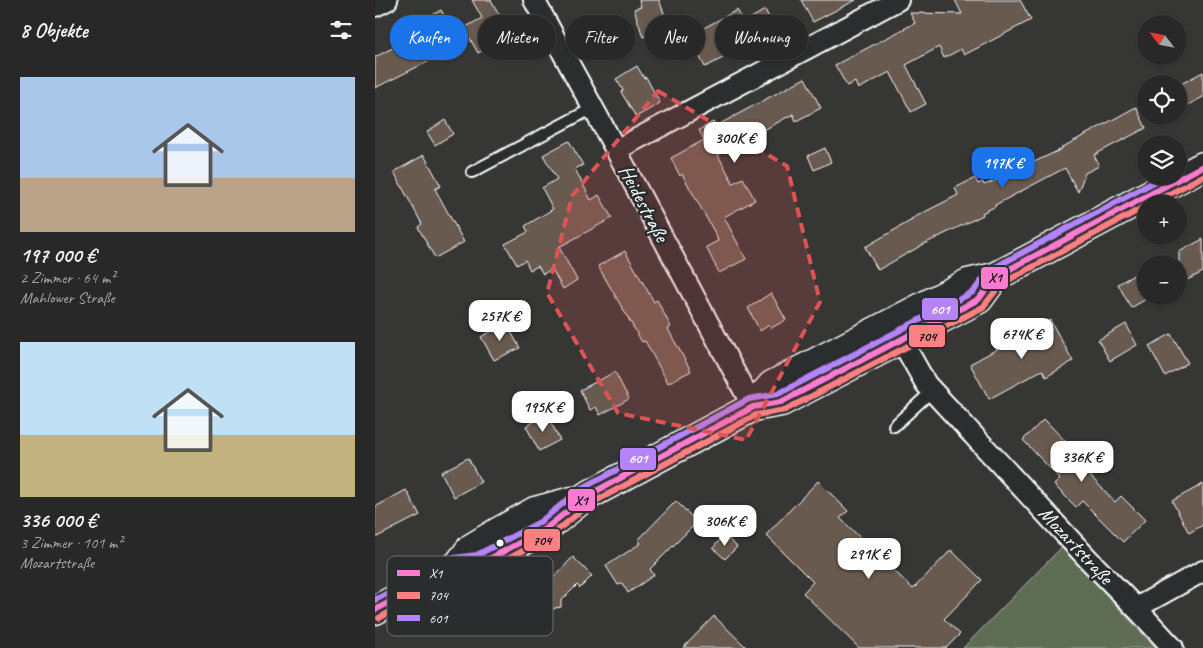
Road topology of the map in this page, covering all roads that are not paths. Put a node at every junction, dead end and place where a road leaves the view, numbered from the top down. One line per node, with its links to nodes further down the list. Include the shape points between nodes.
1 (387, 0): 4 (street)
2 (534, 0): 5 (street, Heidestraße)
3 (898, 0): 6 (street)
4 (375, 6)
5 (593, 108): 6 (street, Heidestraße); 8 (lane)
6 (616, 150): 11 (street, Heidestraße)
7 (1203, 166): 9 (main road, via 995,277 979,300)
8 (473, 172)
9 (896, 332): 10 (street, Mozartstraße); 11 (main road, via 781,402)
10 (933, 391): 12 (lane); 16 (street, Mozartstraße)
11 (753, 407): 13 (main road, via 585,497 545,530)
12 (895, 426)
13 (495, 556)
14 (1203, 571): 16 (street)
15 (387, 604): 17 (main road)
16 (1136, 608): 18 (street, Mozartstraße)
17 (375, 610)
18 (1173, 648)

